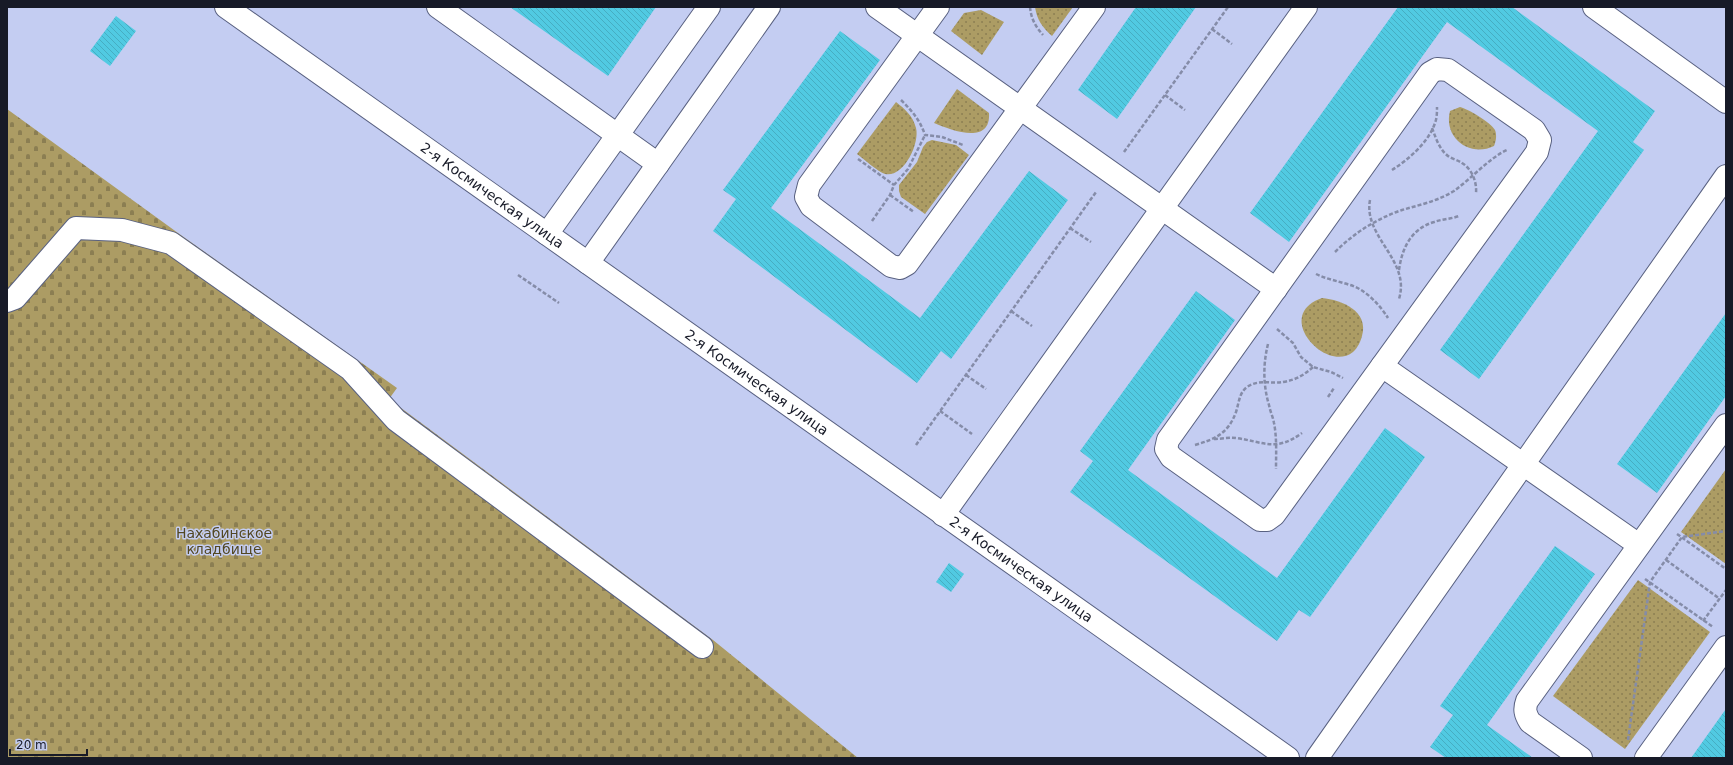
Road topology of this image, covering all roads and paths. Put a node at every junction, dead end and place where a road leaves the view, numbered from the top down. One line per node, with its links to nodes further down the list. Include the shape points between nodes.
1 (226, 7): 42 (street, 2-я Космическая улица)
2 (438, 7): 24 (street)
3 (709, 7): 24 (street)
4 (769, 7): 28 (street)
5 (877, 7): 13 (street)
6 (938, 7): 13 (street)
7 (1030, 7): 15 (path, via 1037,28)
8 (1094, 7): 15 (street)
9 (1228, 7): 12 (path)
10 (1306, 7): 37 (street)
11 (1594, 7): 19 (street)
12 (1212, 29): 14 (path); 18 (path)
13 (918, 36): 17 (street); 20 (street)
14 (1232, 44)
15 (1063, 50): 20 (street)
16 (1438, 69): 22 (path, via 1440,90); 25 (street, via 1448,70 1522,121 1534,130); 52 (street, via 1430,73)
17 (882, 84): 23 (path, via 913,111); 26 (street)
18 (1165, 95): 21 (path); 29 (path)
19 (1726, 102)
20 (1020, 108): 27 (street); 29 (street)
21 (1185, 110)
22 (1432, 128): 30 (path, via 1428,137 1414,153); 31 (path, via 1438,144 1448,156 1464,164)
23 (925, 135): 27 (path, via 959,142); 33 (path, via 908,169)
24 (618, 136): 28 (street); 42 (street)
25 (1540, 140): 31 (path, via 1525,142 1505,151); 64 (street, via 1537,152)
26 (838, 145): 33 (path); 43 (street, via 810,185 806,196 811,206)
27 (985, 157): 40 (street)
28 (658, 164): 46 (street)
29 (1110, 172): 37 (street); 41 (path)
30 (1389, 172)
31 (1473, 175): 35 (path, via 1477,188); 39 (path, via 1453,191)
32 (1726, 176): 84 (street)
33 (894, 185): 34 (path)
34 (890, 195): 40 (path); 43 (path)
35 (1476, 195)
36 (1371, 196): 39 (path)
37 (1162, 209): 52 (street); 82 (street)
38 (1466, 214): 48 (path, via 1434,222 1420,230 1407,242 1401,255)
39 (1371, 223): 45 (path, via 1348,238); 48 (path)
40 (934, 226): 43 (street, via 907,264 900,268 891,266)
41 (1070, 228): 44 (path); 56 (path)
42 (547, 234): 46 (street, 2-я Космическая улица)
43 (857, 241)
44 (1091, 242)
45 (1331, 255)
46 (588, 263): 86 (street, 2-я Космическая улица)
47 (1318, 269): 50 (path)
48 (1399, 271): 54 (path, via 1401,292)
49 (518, 274): 55 (path)
50 (1314, 274): 51 (path); 58 (path, via 1352,285 1368,296)
51 (1311, 279)
52 (1276, 289): 83 (street, via 1168,440)
53 (7, 301): 99 (street, via 15,298 76,228 122,230 171,243 350,369 396,420)
54 (1397, 302)
55 (559, 303)
56 (1011, 311): 61 (path); 68 (path)
57 (1392, 312): 58 (path)
58 (1388, 317): 59 (path); 64 (path)
59 (1385, 320)
60 (1281, 322): 62 (path)
61 (1032, 326)
62 (1276, 328): 63 (path); 67 (path)
63 (1273, 334)
64 (1402, 338): 66 (street)
65 (1270, 339): 71 (path, via 1264,363)
66 (1382, 366): 83 (street, via 1274,515 1267,520 1260,520 1171,457); 84 (street)
67 (1314, 368): 70 (path, via 1331,372); 71 (path, via 1299,378 1282,383)
68 (966, 374): 74 (path); 76 (path)
69 (1349, 374): 70 (path)
70 (1344, 379): 72 (path)
71 (1264, 381): 79 (path, via 1248,387 1239,397 1236,412 1228,428); 80 (path)
72 (1340, 383)
73 (1335, 387): 75 (path)
74 (986, 389)
75 (1324, 403)
76 (940, 411): 81 (path); 82 (path)
77 (1726, 425): 87 (street)
78 (1308, 429): 80 (path, via 1292,440)
79 (1214, 439): 80 (path, via 1236,438 1266,445); 83 (path, via 1192,446)
80 (1277, 444): 85 (path)
81 (916, 445)
82 (992, 447): 86 (street)
83 (1166, 449)
84 (1523, 464): 90 (street); 102 (street)
85 (1276, 471)
86 (943, 515): 101 (street, 2-я Космическая улица)
87 (1657, 520): 89 (path); 90 (street)
88 (1726, 531): 89 (path)
89 (1682, 538): 91 (path); 93 (path)
90 (1639, 546): 92 (street)
91 (1666, 560): 94 (path); 96 (path)
92 (1626, 564): 94 (path); 103 (street, via 1525,707 1530,722)
93 (1726, 569)
94 (1650, 582): 97 (path); 100 (path)
95 (1726, 590): 96 (path)
96 (1720, 599): 97 (path)
97 (1704, 621): 98 (path)
98 (1720, 638): 104 (street)
99 (702, 647)
100 (1628, 743)
101 (1288, 758)
102 (1317, 758)
103 (1581, 758)
104 (1646, 758)

